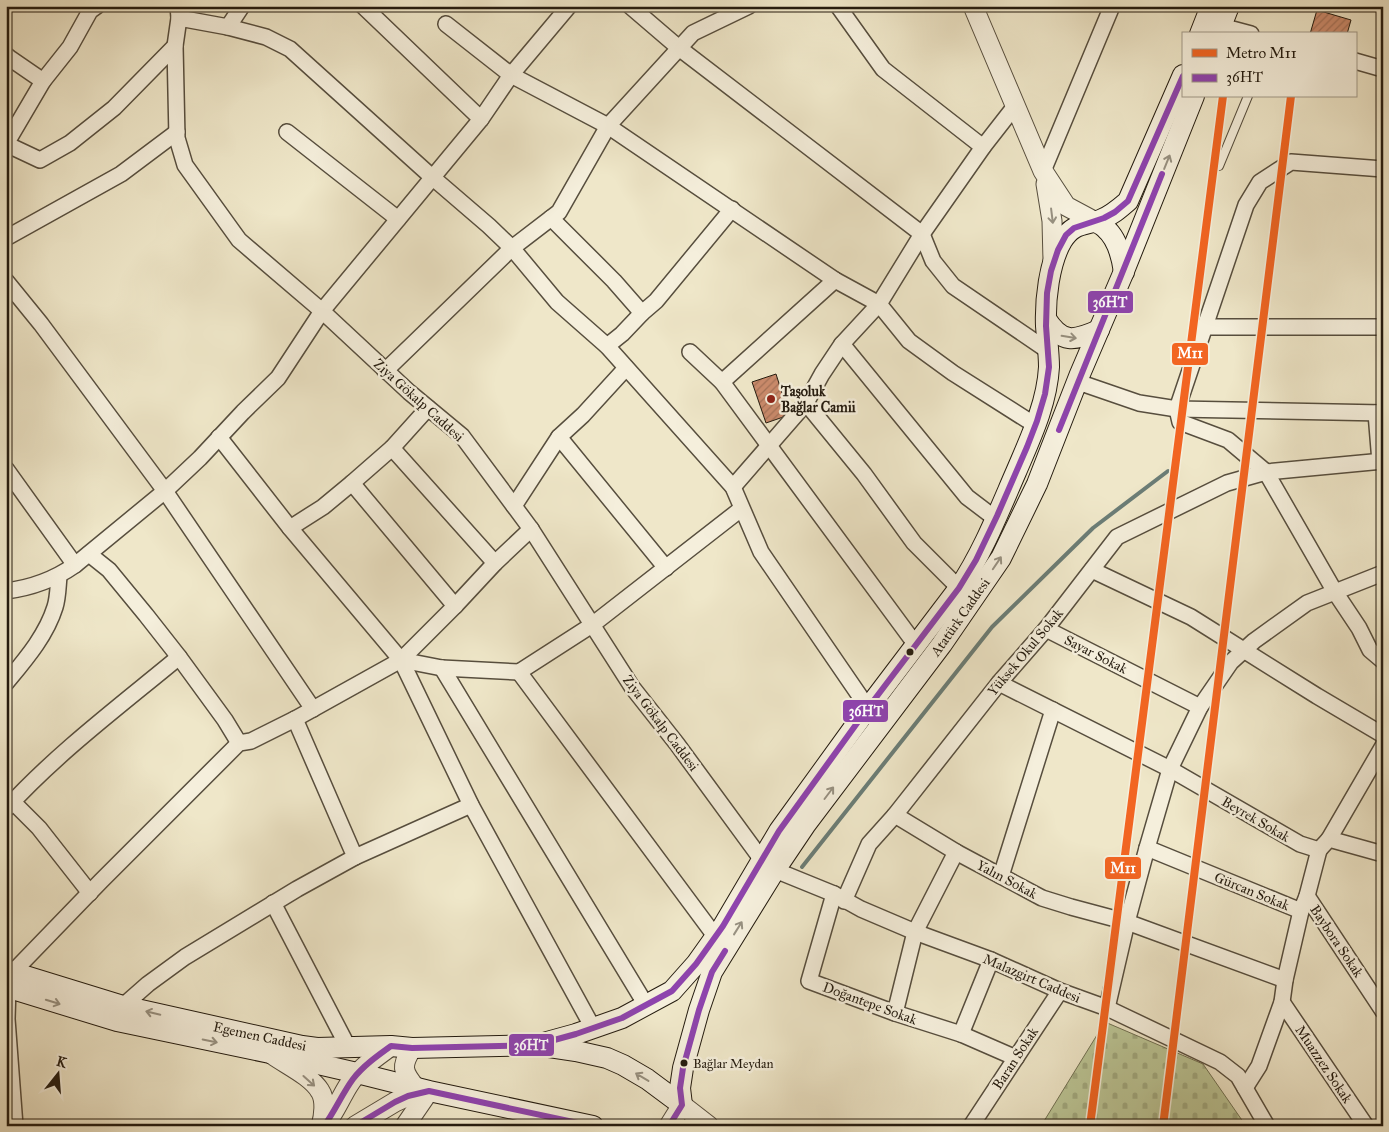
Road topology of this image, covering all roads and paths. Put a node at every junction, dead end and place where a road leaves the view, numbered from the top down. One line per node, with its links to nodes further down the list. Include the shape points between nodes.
1 (242, 6): 14 (street)
2 (363, 6): 28 (street)
3 (569, 6): 22 (street)
4 (630, 6): 18 (street)
5 (749, 6): 18 (street, via 694,33)
6 (838, 6): 33 (street, via 883,69)
7 (973, 6): 27 (street)
8 (1112, 6): 36 (street)
9 (1211, 6): 16 (main road)
10 (1229, 6): 15 (main road)
11 (91, 8): 24 (street, via 70,47)
12 (178, 12): 14 (street); 17 (street, Ziya Gökalp Caddesi)
13 (446, 24): 22 (street)
14 (228, 27): 37 (street, via 266,37 290,49)
15 (1223, 31)
16 (1201, 32)
17 (175, 46): 30 (street, Ziya Gökalp Caddesi); 32 (street, via 114,108 70,143 40,160)
18 (679, 48): 29 (street); 42 (street)
19 (6, 55): 24 (street)
20 (1356, 61): 21 (street)
21 (1383, 69)
22 (511, 75): 28 (street); 29 (street)
23 (1182, 77): 41 (main road, Atatürk Caddesi, via 1128,201 1114,213)
24 (43, 81): 32 (street)
25 (1193, 98): 46 (main road, Atatürk Caddesi, one-way to 25)
26 (1247, 98): 34 (lane)
27 (1015, 106): 33 (street); 36 (street)
28 (481, 119): 37 (street)
29 (608, 126): 38 (street); 39 (street, via 559,212)
30 (177, 132): 43 (street, via 121,174); 50 (street, Ziya Gökalp Caddesi, via 185,165 239,240)
31 (287, 132): 40 (street)
32 (6, 144)
33 (983, 147): 42 (street)
34 (1219, 166)
35 (1383, 169): 53 (street, via 1291,162 1260,182 1246,205)
36 (1043, 171): 41 (street, via 1066,206); 45 (street, one-way to 45, via 1052,221)
37 (432, 177): 40 (street); 44 (street)
38 (732, 209): 47 (street); 51 (street)
39 (551, 218): 44 (street); 51 (street)
40 (398, 219): 50 (street)
41 (1094, 221): 45 (main road, Atatürk Caddesi, via 1071,229); 46 (main road, via 1111,234)
42 (922, 234): 49 (street); 58 (street, via 933,261 953,286)
43 (6, 238)
44 (512, 248): 57 (street, via 558,302); 61 (street)
45 (1052, 263): 52 (main road, Atatürk Caddesi)
46 (1124, 272): 55 (main road, Atatürk Caddesi)
47 (835, 280): 49 (street); 62 (street)
48 (6, 281): 78 (street)
49 (879, 304): 56 (street); 68 (street, via 909,341)
50 (322, 311): 61 (street, Ziya Gökalp Caddesi); 69 (street, via 278,378)
51 (642, 313): 57 (street)
52 (1046, 319): 55 (main road, one-way to 55, via 1053,331 1070,338 1081,338); 58 (main road, Atatürk Caddesi)
53 (1205, 327): 54 (street); 66 (street)
54 (1383, 327)
55 (1099, 330): 63 (main road, Atatürk Caddesi)
56 (842, 344): 64 (street); 81 (street, via 967,497)
57 (606, 346): 60 (street)
58 (1048, 350): 68 (main road, Atatürk Caddesi, via 1044,396)
59 (690, 352): 62 (street)
60 (626, 368): 70 (street); 77 (street)
61 (385, 371): 65 (street, Ziya Gökalp Caddesi)
62 (722, 382): 71 (street)
63 (1078, 382): 66 (street, via 1139,403); 123 (main road, Atatürk Caddesi, one-way to 63, via 806,824 942,644 1001,558 1037,484)
64 (806, 403): 71 (street); 91 (street, via 864,474 914,543)
65 (428, 408): 72 (street); 79 (street, Ziya Gökalp Caddesi, via 462,436)
66 (1177, 409): 67 (street); 75 (street, via 1180,422 1228,440)
67 (1379, 413): 73 (street)
68 (1035, 425): 81 (main road, Atatürk Caddesi)
69 (219, 437): 78 (street); 82 (street)
70 (558, 437): 79 (street); 87 (street)
71 (769, 447): 77 (street); 97 (street)
72 (392, 448): 76 (street); 85 (street)
73 (1381, 461): 75 (street, Yüksek Okul Sokak)
74 (6, 469): 86 (street)
75 (1266, 472): 88 (street, Yüksek Okul Sokak, via 1227,483 1117,538); 93 (street)
76 (352, 483): 82 (street); 94 (street)
77 (733, 487): 80 (street)
78 (164, 491): 84 (street); 108 (street)
79 (514, 506): 83 (street, Ziya Gökalp Caddesi)
80 (741, 509): 87 (street); 107 (street, via 761,552)
81 (996, 519): 91 (main road, Atatürk Caddesi)
82 (290, 528): 100 (street)
83 (531, 529): 85 (street); 95 (street, Ziya Gökalp Caddesi)
84 (89, 554): 86 (street); 99 (street, via 109,570)
85 (495, 563): 94 (street)
86 (75, 565): 90 (street)
87 (666, 568): 95 (street)
88 (1092, 570): 96 (street, Yüksek Okul Sokak); 98 (street, via 1191,617)
89 (1383, 573): 93 (street)
90 (59, 576): 92 (street); 105 (street, via 56,606 44,632)
91 (959, 588): 97 (main road, Atatürk Caddesi)
92 (6, 591)
93 (1335, 592): 98 (street, via 1308,603); 101 (street, via 1370,650)
94 (455, 606): 100 (street)
95 (592, 625): 103 (street); 123 (street, Ziya Gökalp Caddesi, via 632,687)
96 (1046, 628): 104 (street, Yüksek Okul Sokak); 106 (street, Sayar Sokak)
97 (916, 645): 107 (main road, Atatürk Caddesi)
98 (1244, 650): 106 (street, via 1231,662); 111 (street)
99 (179, 657): 112 (street); 115 (street, via 72,746)
100 (401, 660): 102 (street); 108 (street); 116 (street)
101 (1383, 662)
102 (442, 668): 103 (street); 138 (street)
103 (519, 672): 132 (street)
104 (999, 682): 109 (street, Beyrek Sokak); 117 (street, Yüksek Okul Sokak)
105 (6, 683)
106 (1200, 707): 114 (street)
107 (868, 708): 123 (main road, Atatürk Caddesi, via 779,830)
108 (313, 709): 110 (street)
109 (1053, 710): 114 (street, Beyrek Sokak); 124 (street)
110 (295, 719): 112 (street); 122 (street)
111 (1383, 735)
112 (239, 743): 125 (street)
113 (1383, 746): 118 (street)
114 (1170, 769): 118 (street, Beyrek Sokak, via 1300,844); 119 (street)
115 (9, 805): 125 (street, via 39,828)
116 (471, 805): 122 (street); 143 (street)
117 (895, 815): 120 (street, Yalın Sokak); 127 (street, Yüksek Okul Sokak, via 869,844)
118 (1324, 844): 121 (street, Beyrek Sokak); 126 (street)
119 (1147, 848): 129 (street, Gürcan Sokak); 130 (street)
120 (956, 852): 124 (street, Yalın Sokak); 131 (street)
121 (1383, 854)
122 (355, 857): 128 (street)
123 (768, 865): 127 (street, Malazgirt Caddesi); 132 (main road, Atatürk Caddesi); 154 (main road, Atatürk Caddesi, one-way to 123, via 683,1068 712,972)
124 (1001, 876): 130 (street, Yalın Sokak, via 1042,898)
125 (90, 893): 134 (street)
126 (1307, 896): 129 (street); 140 (street, Baybora Sokak)
127 (839, 898): 131 (street, Malazgirt Caddesi); 141 (street, Doğantepe Sokak, via 809,981)
128 (273, 904): 142 (street, via 185,957 148,984); 147 (street)
129 (1302, 911): 135 (street)
130 (1127, 922): 135 (street); 139 (street)
131 (915, 932): 133 (street, Malazgirt Caddesi); 141 (street)
132 (715, 936): 138 (main road, Atatürk Caddesi, via 672,991)
133 (991, 960): 136 (street, Malazgirt Caddesi); 144 (street)
134 (8, 979): 142 (main road, Egemen Caddesi); 155 (street)
135 (1285, 980): 137 (street)
136 (1060, 991): 139 (street, Malazgirt Caddesi); 150 (street, Baran Sokak)
137 (1282, 1002): 152 (street, via 1259,1066); 167 (street, Muazzez Sokak)
138 (646, 1005): 143 (main road, Atatürk Caddesi)
139 (1107, 1008): 152 (street, Malazgirt Caddesi, via 1220,1062 1238,1076)
140 (1383, 1010)
141 (895, 1013): 144 (street, Doğantepe Sokak)
142 (120, 1014): 147 (main road, Egemen Caddesi, one-way to 142, via 302,1046); 149 (main road, Egemen Caddesi, one-way to 149)
143 (593, 1028): 145 (main road, Atatürk Caddesi)
144 (961, 1034): 150 (street, Doğantepe Sokak)
145 (536, 1045): 148 (main road, Egemen Caddesi); 154 (main road, Egemen Caddesi, one-way to 145, via 647,1079 607,1058)
146 (390, 1046): 147 (main road, Egemen Caddesi); 148 (main road, Egemen Caddesi); 151 (street)
147 (348, 1047)
148 (412, 1048): 153 (street, via 404,1067 408,1078)
149 (270, 1053): 151 (main road, Egemen Caddesi); 158 (street, one-way to 158, via 307,1078 321,1092 324,1108)
150 (1016, 1058): 165 (street, Baran Sokak)
151 (357, 1073): 153 (main road, Egemen Caddesi); 158 (street, via 330,1120)
152 (1245, 1088): 166 (street, Malazgirt Caddesi)
153 (422, 1089): 156 (main road, Egemen Caddesi); 159 (street); 160 (street)
154 (682, 1105): 162 (street); 163 (street); 164 (street, Egemen Caddesi)
155 (10, 1109): 157 (street)
156 (568, 1124): 161 (main road, Egemen Caddesi)
157 (16, 1126)
158 (322, 1126)
159 (355, 1126)
160 (405, 1126)
161 (593, 1126)
162 (669, 1126)
163 (692, 1126)
164 (709, 1126)
165 (971, 1126)
166 (1267, 1126)
167 (1366, 1126)

